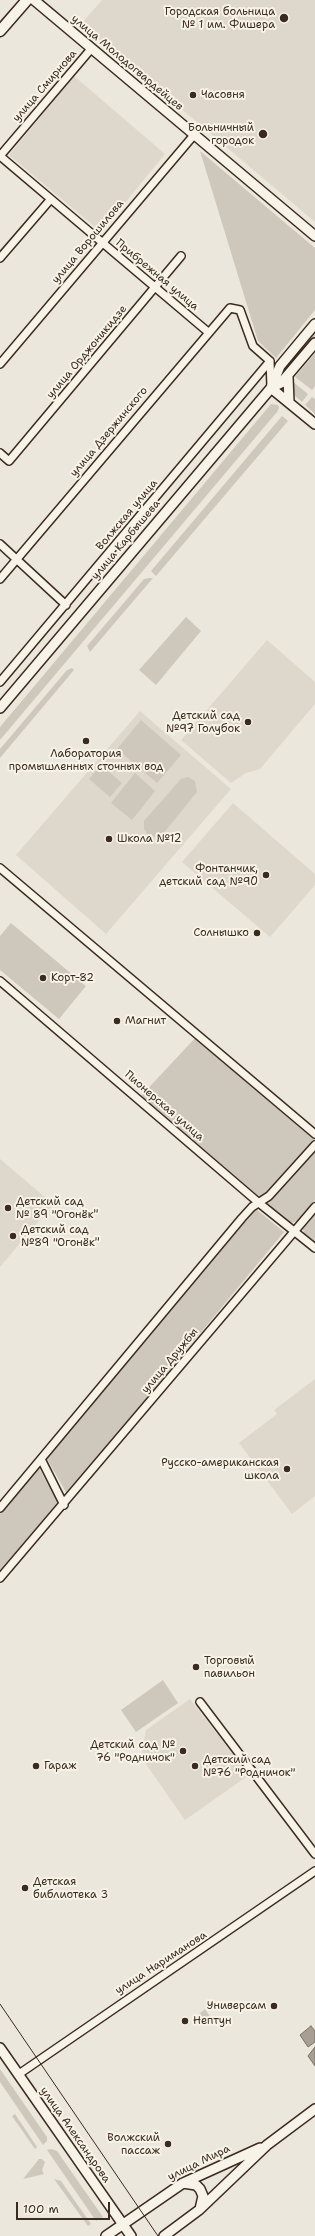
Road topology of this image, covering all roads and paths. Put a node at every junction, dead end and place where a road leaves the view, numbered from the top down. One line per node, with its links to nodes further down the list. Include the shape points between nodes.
1 (27, 0): 3 (main road)
2 (34, 0): 4 (street, улица Молодогвардейцев)
3 (0, 31)
4 (91, 49): 5 (street, улица Молодогвардейцев); 6 (street, улица Смирнова)
5 (194, 135): 8 (street, улица Молодогвардейцев); 9 (street, улица Ворошилова)
6 (0, 156): 7 (street, Прибрежная улица)
7 (50, 200): 9 (street, Прибрежная улица); 11 (street)
8 (315, 236)
9 (102, 243): 12 (street, Прибрежная улица); 17 (street, улица Ворошилова)
10 (181, 256): 12 (street, улица Орджоникидзе)
11 (0, 258)
12 (155, 288): 14 (street, Прибрежная улица); 22 (street, улица Орджоникидзе, via 9,461)
13 (315, 324): 19 (street, улица Карбышева, via 280,366)
14 (208, 332): 16 (street, улица Дзержинского, via 230,308 240,310 253,346); 24 (street, улица Дзержинского)
15 (315, 344): 18 (street, улица Карбышева)
16 (270, 361): 19 (street); 26 (street, Волжская улица)
17 (0, 364)
18 (288, 377): 19 (street, улица Карбышева); 20 (street)
19 (271, 388): 20 (street); 28 (street, улица Карбышева)
20 (289, 402): 21 (street)
21 (315, 424)
22 (0, 453)
23 (0, 544): 24 (street)
24 (17, 558): 25 (street, улица Дзержинского); 26 (street)
25 (0, 579)
26 (66, 605): 27 (street, Волжская улица)
27 (0, 682)
28 (0, 708)
29 (0, 868): 31 (street)
30 (0, 981): 33 (street, Пионерская улица)
31 (315, 1134)
32 (315, 1145): 33 (street, via 269,1196)
33 (259, 1203): 35 (street, Пионерская улица); 37 (street, via 252,1207)
34 (315, 1207): 35 (street, улица Дружбы)
35 (294, 1231): 36 (street, Пионерская улица); 38 (street, улица Дружбы)
36 (315, 1248)
37 (41, 1459): 38 (street); 39 (street)
38 (64, 1505): 40 (street, улица Дружбы)
39 (0, 1508)
40 (0, 1578)
41 (200, 1702): 42 (street)
42 (315, 1854)
43 (315, 1871): 45 (street, улица Нариманова)
44 (0, 2048): 45 (street, улица Александрова)
45 (19, 2074): 50 (street, улица Александрова)
46 (315, 2108): 47 (street, улица Мира)
47 (267, 2145): 48 (street, улица Мира); 49 (street, улица Мира)
48 (183, 2183): 49 (street, via 196,2185 200,2189 203,2196); 50 (street, улица Мира)
49 (199, 2210): 53 (street, улица Мира)
50 (122, 2224): 51 (street, улица Мира); 52 (street, улица Александрова)
51 (106, 2236)
52 (131, 2236)
53 (164, 2236)

